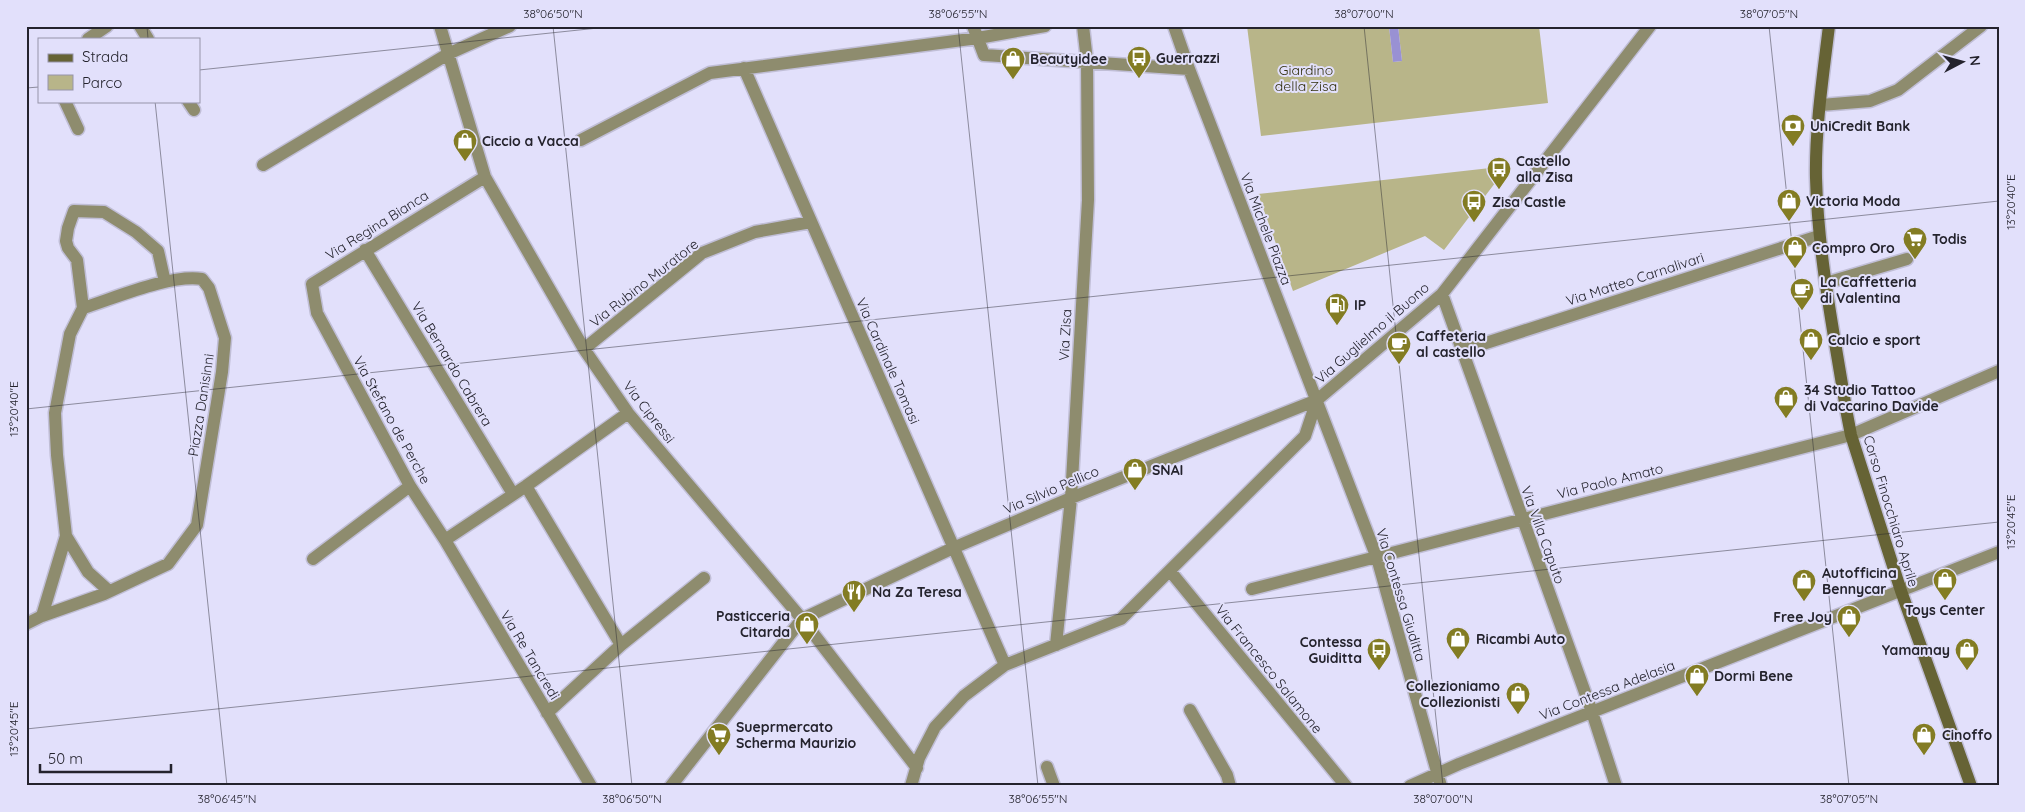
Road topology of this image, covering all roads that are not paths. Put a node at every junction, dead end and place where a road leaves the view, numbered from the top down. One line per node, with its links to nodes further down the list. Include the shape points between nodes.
1 (107, 26): 12 (street)
2 (140, 26): 13 (street)
3 (440, 26): 14 (street, Via Cipressi)
4 (510, 26): 14 (street)
5 (1045, 26): 11 (street)
6 (1084, 26): 15 (street, Via Zisa)
7 (1174, 26): 17 (street, Via Michele Piazza)
8 (1650, 26): 30 (street, Via Guglielmo il Buono)
9 (1829, 26): 19 (street, Corso Finocchiaro Aprile)
10 (1981, 26): 19 (street, via 1898,90 1870,101)
11 (975, 32): 15 (street, via 984,55); 16 (street)
12 (89, 38)
13 (147, 38)
14 (448, 54): 22 (street); 23 (street, Via Cipressi)
15 (1087, 61): 17 (street); 42 (street, Via Zisa, via 1088,200)
16 (744, 68): 21 (street, via 710,73); 24 (street, Via Cardinale Tomasi)
17 (1189, 69): 36 (street, Via Michele Piazza)
18 (64, 102): 20 (street)
19 (1821, 106): 25 (street, Corso Finocchiaro Aprile, via 1816,177)
20 (78, 129)
21 (581, 140)
22 (263, 165)
23 (485, 177): 26 (street, Via Regina Bianca); 33 (street, Via Cipressi)
24 (811, 222): 33 (street, Via Rubino Muratore, via 755,232 702,253); 46 (street, Via Cardinale Tomasi)
25 (1819, 236): 29 (street, Corso Finocchiaro Aprile); 34 (street, Via Matteo Carnalivari)
26 (365, 250): 32 (street, Via Regina Bianca, via 312,284); 41 (street, Via Bernardo Cabrera)
27 (1907, 258): 29 (street)
28 (166, 282): 31 (street, Piazza Danisinni); 31 (street, via 158,251 136,232 104,212 74,211 66,241 77,260); 53 (street, Piazza Danisinni, via 192,278 202,280 209,288 225,338 197,525 168,564)
29 (1826, 283): 38 (street, Corso Finocchiaro Aprile)
30 (1442, 294): 34 (street, Via Villa Caputo); 36 (street, Via Guglielmo il Buono)
31 (83, 308): 44 (street, via 70,334 55,414)
32 (317, 313): 39 (street, Via Stefano de Perche)
33 (584, 348): 37 (street, Via Cipressi)
34 (1461, 351): 43 (street, Via Villa Caputo)
35 (1999, 371): 38 (street, Via Paolo Amato)
36 (1317, 400): 42 (street, Via Silvio Pellico); 48 (street, Via Contessa Giuditta); 50 (street, Via Guglielmo il Buono, via 1305,436)
37 (628, 413): 40 (street); 56 (street, Via Cipressi)
38 (1852, 435): 43 (street, Via Paolo Amato); 54 (street, Corso Finocchiaro Aprile)
39 (410, 486): 45 (street, Via Stefano de Perche); 49 (street)
40 (526, 486): 41 (street); 58 (street)
41 (513, 494): 45 (street)
42 (1071, 498): 46 (street, Via Silvio Pellico); 59 (street, Via Zisa)
43 (1521, 519): 48 (street, Via Paolo Amato); 62 (street, Via Villa Caputo)
44 (66, 536): 53 (street, via 88,572); 55 (street)
45 (444, 540): 63 (street, Via Re Tancredi)
46 (954, 548): 56 (street, Via Silvio Pellico); 60 (street, Via Cardinale Tomasi)
47 (1999, 552): 54 (street, Via Contessa Adelasia)
48 (1377, 558): 52 (street, Via Paolo Amato); 66 (street, Via Contessa Giuditta)
49 (313, 559)
50 (1170, 571): 59 (street, Via Guglielmo il Buono, via 1121,619); 72 (street, Via Francesco Salamone)
51 (704, 578): 58 (street)
52 (1252, 590)
53 (109, 591): 55 (street, Piazza Danisinni)
54 (1901, 591): 62 (street, Via Contessa Adelasia); 75 (street, Corso Finocchiaro Aprile)
55 (42, 616): 57 (street, Piazza Danisinni)
56 (802, 618): 64 (street, Via Cipressi); 68 (street)
57 (26, 624)
58 (621, 645): 63 (street)
59 (1056, 645): 60 (street, Via Guglielmo il Buono)
60 (1005, 665): 64 (street, Via Guglielmo il Buono, via 964,696 935,726)
61 (1190, 710): 71 (street)
62 (1592, 712): 66 (street, Via Contessa Adelasia); 74 (street, Via Villa Caputo)
63 (547, 713): 67 (street, Via Re Tancredi)
64 (917, 768): 69 (street, Via Guglielmo il Buono)
65 (1047, 768): 70 (street)
66 (1439, 780): 73 (street, Via Contessa Adelasia)
67 (591, 786)
68 (671, 786)
69 (911, 786)
70 (1054, 786)
71 (1230, 786)
72 (1346, 786)
73 (1410, 786)
74 (1616, 786)
75 (1971, 786)

